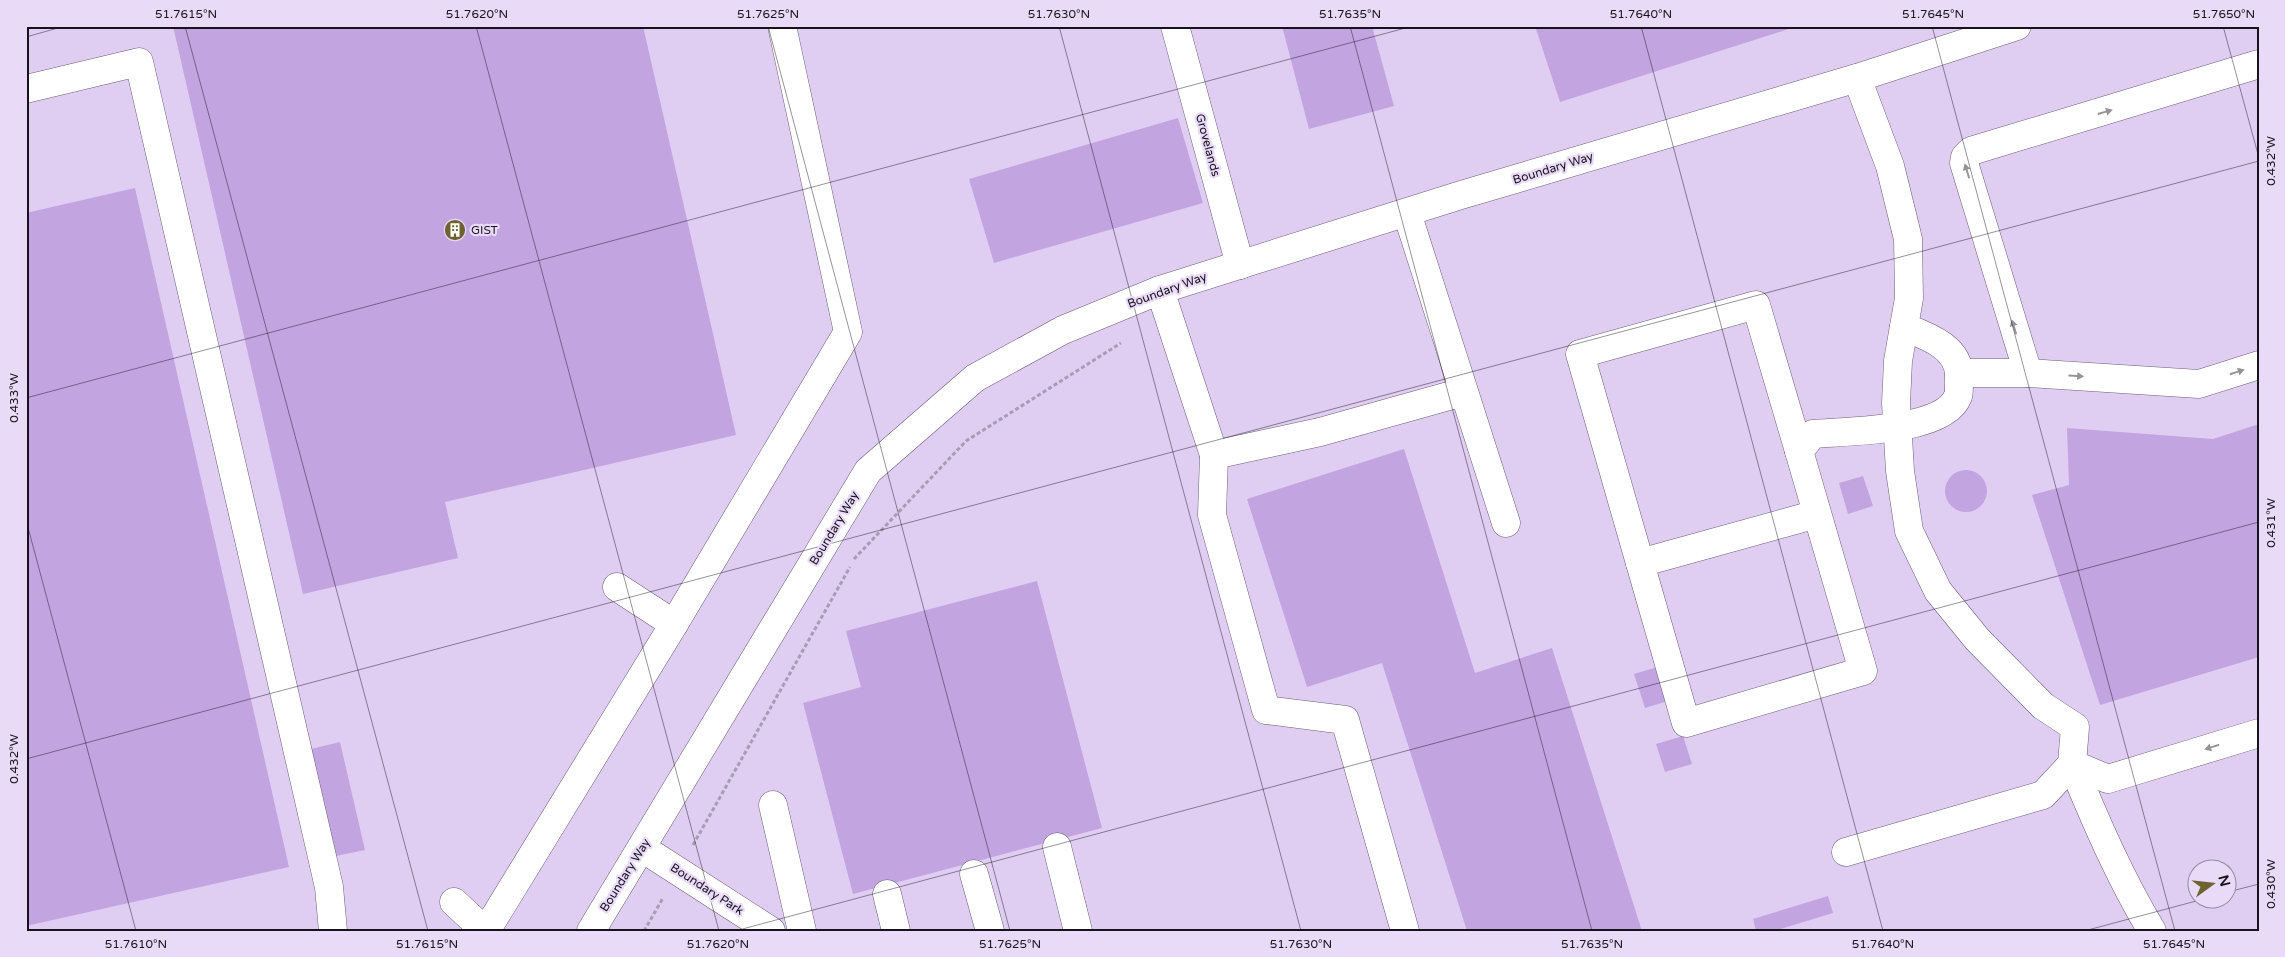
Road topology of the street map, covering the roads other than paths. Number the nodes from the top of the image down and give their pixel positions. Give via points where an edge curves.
1 (782, 26) edge
2 (1175, 26) edge
3 (2017, 26) edge
4 (2259, 64) edge
5 (1857, 78) junction
6 (26, 89) edge
7 (1407, 213) junction
8 (1240, 264) junction
9 (1160, 290) junction
10 (1904, 327) junction
11 (2259, 365) edge
12 (1959, 373) junction
13 (2028, 373) junction
14 (1463, 392) junction
15 (1896, 427) junction
16 (1799, 450) junction
17 (1214, 455) junction
18 (1817, 514) junction
19 (1506, 523) dead end
20 (1640, 563) junction
21 (617, 587) dead end
22 (674, 624) junction
23 (2259, 733) edge
24 (2072, 764) junction
25 (773, 805) dead end
26 (1058, 847) dead end
27 (642, 848) junction
28 (1846, 852) dead end
29 (974, 874) dead end
30 (887, 894) dead end
31 (454, 902) dead end
32 (334, 931) edge
33 (485, 931) edge
34 (590, 931) edge
35 (771, 931) edge
36 (802, 931) edge
37 (896, 931) edge
38 (990, 931) edge
39 (1078, 931) edge
40 (1405, 931) edge
41 (2152, 931) edge

1 - 22 street via 848,332
2 - 8 street, Grovelands
3 - 5 street, Boundary Way
13 -> 4 street via 1964,163 1965,157 1971,151
5 - 7 street, Boundary Way
5 - 10 street via 1890,166 1908,239 1908,298
6 - 32 street via 139,62 329,887
7 - 8 street, Boundary Way
7 - 14 street
8 - 9 street, Boundary Way
9 - 17 street
9 - 27 street, Boundary Way via 1063,330 975,378 868,471
10 - 12 street via 1933,338 1952,353
10 - 15 street via 1898,361
13 -> 11 street via 2199,384
12 - 13 street
12 - 15 street via 1958,396 1942,415
14 - 17 street via 1320,432
14 - 19 street
15 - 16 street via 1813,434
15 - 24 street via 1909,531 1938,591 1976,639 2043,706 2075,727
16 - 18 street
16 - 20 street via 1756,305 1580,354
17 - 40 street via 1212,515 1266,710 1345,720
18 - 20 street
18 - 20 street via 1863,671 1686,723
21 - 22 street
22 - 33 street
23 -> 24 street via 2108,779
24 - 28 street via 2043,795
24 - 41 street via 2103,840
25 - 36 street
26 - 39 street
27 - 34 street, Boundary Way
27 - 35 street, Boundary Park
29 - 38 street
30 - 37 street
31 - 33 street

